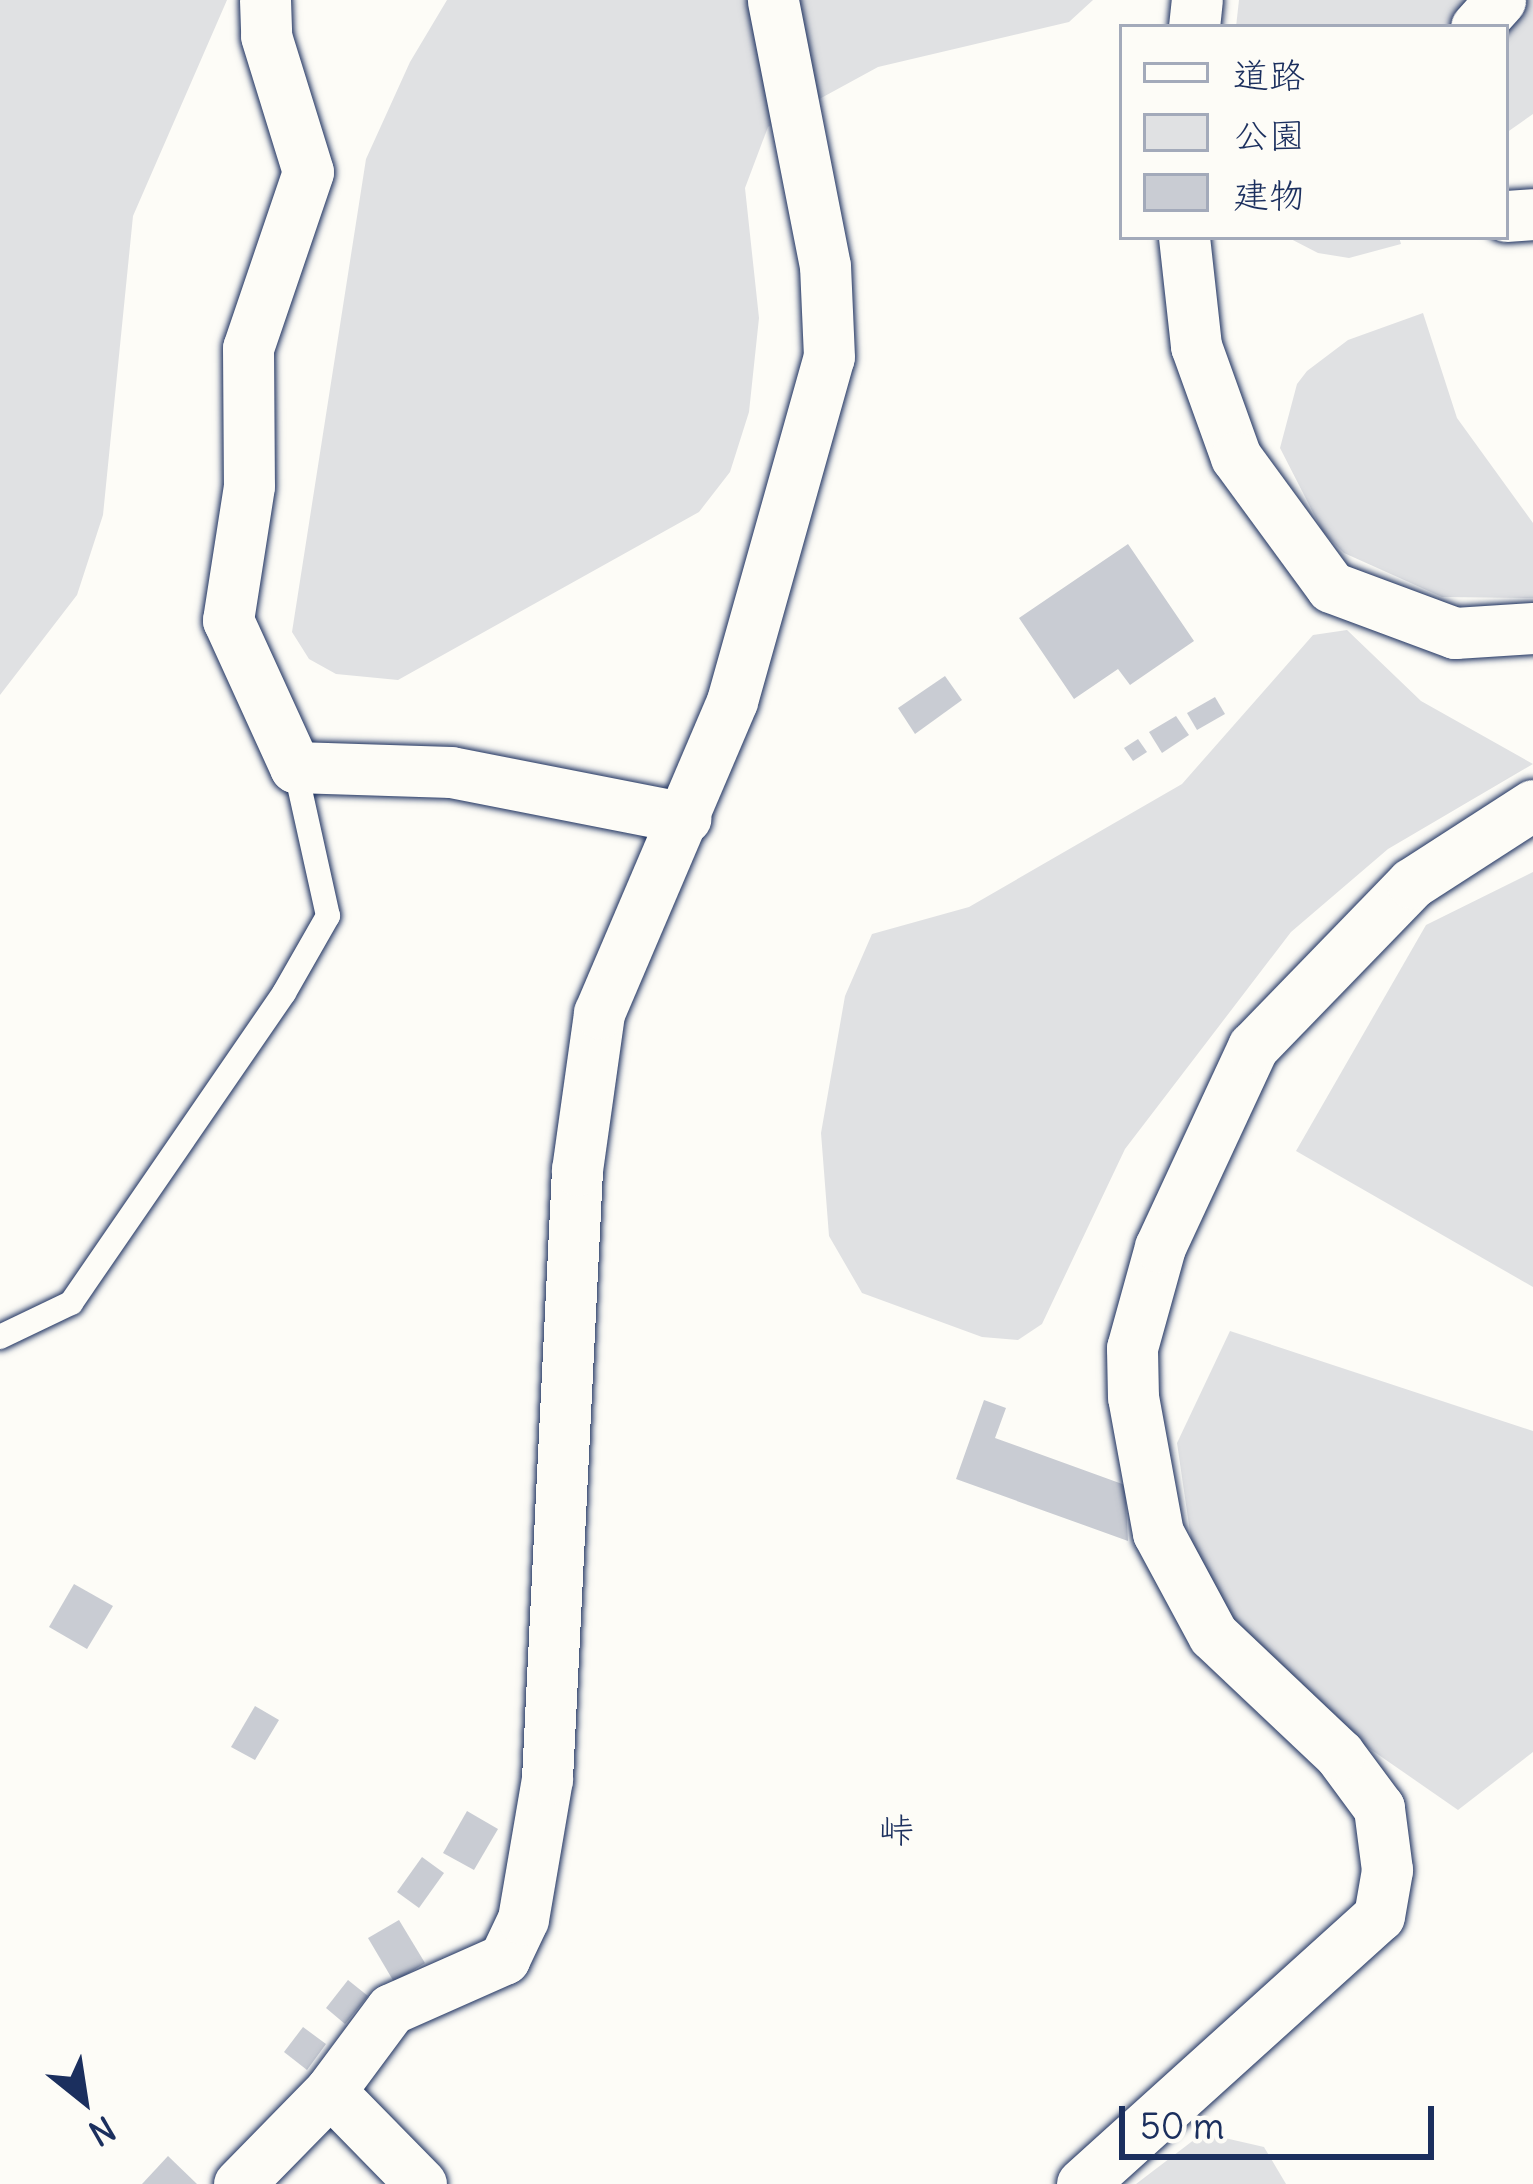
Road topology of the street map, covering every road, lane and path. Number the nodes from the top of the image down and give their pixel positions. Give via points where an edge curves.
1 (265, 0) edge
2 (773, 0) edge
3 (1500, 0) edge
4 (1479, 24) edge
5 (1184, 240) edge
6 (1533, 628) edge
7 (295, 767) junction
8 (1533, 806) edge
9 (686, 818) junction
10 (0, 1337) edge
11 (330, 2091) junction
12 (239, 2184) edge
13 (421, 2184) edge
14 (1082, 2184) edge

1 - 7 street via 266,36 308,172 248,348 249,486 228,620
2 - 9 street via 825,266 829,357 732,700
3 - 4 street
5 - 6 street via 1196,346 1237,458 1330,587 1455,633
7 - 9 street via 451,772
7 - 10 lane via 328,916 249,1046 70,1303
8 - 14 street via 1412,883 1253,1047 1160,1246 1132,1348 1158,1533 1213,1635 1340,1754 1379,1808 1387,1870 1378,1916
9 - 11 street via 599,1012 577,1170 547,1779 524,1918 504,1959 391,2009
11 - 12 street
11 - 13 street

